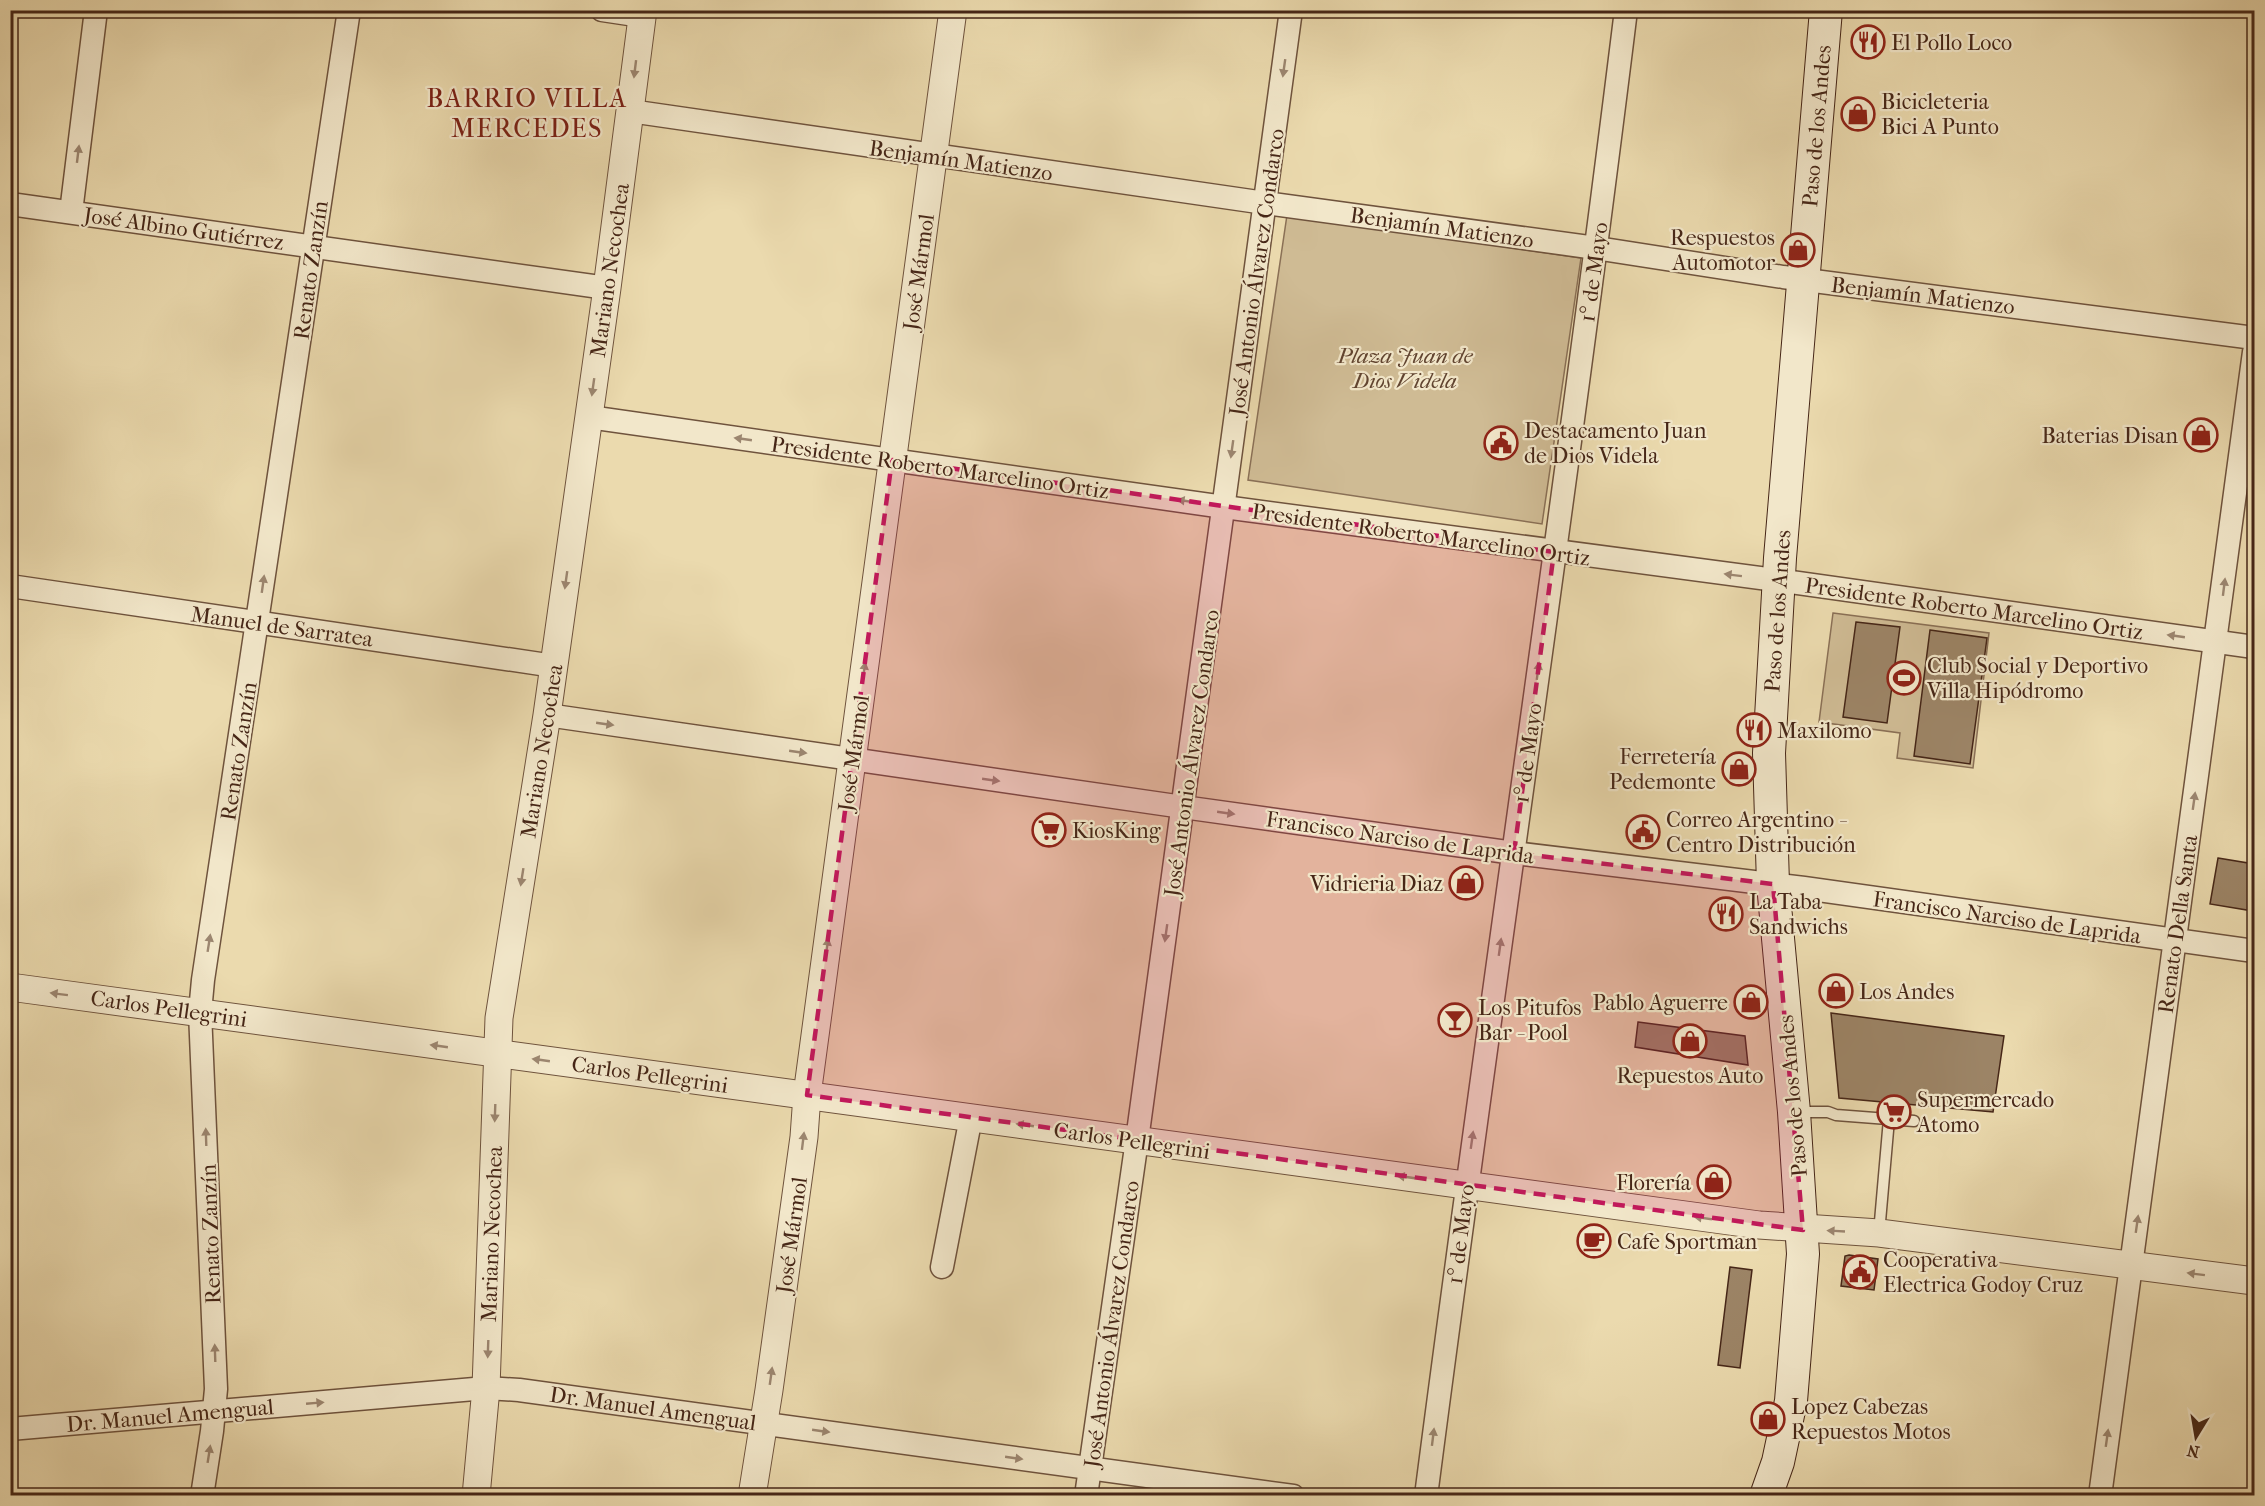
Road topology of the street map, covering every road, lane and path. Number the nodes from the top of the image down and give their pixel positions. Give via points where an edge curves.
1 (96, 10) edge
2 (349, 10) edge
3 (602, 10) edge
4 (953, 10) edge
5 (1292, 10) edge
6 (1626, 10) edge
7 (1826, 10) edge
8 (642, 13) edge
9 (630, 111) junction
10 (933, 156) junction
11 (1265, 203) junction
12 (10, 204) edge
13 (70, 212) junction
14 (314, 246) junction
15 (1596, 248) junction
16 (1803, 279) junction
17 (607, 288) junction
18 (2254, 338) edge
19 (2254, 352) edge
20 (589, 417) junction
21 (892, 460) junction
22 (1224, 507) junction
23 (1554, 552) junction
24 (1779, 580) junction
25 (10, 586) edge
26 (258, 622) junction
27 (2217, 642) junction
28 (2254, 647) edge
29 (554, 666) junction
30 (547, 715) junction
31 (852, 760) junction
32 (1183, 807) junction
33 (1514, 853) junction
34 (1773, 884) junction
35 (2175, 940) junction
36 (2254, 951) edge
37 (10, 987) edge
38 (200, 1012) junction
39 (497, 1054) junction
40 (807, 1095) junction
41 (1794, 1112) junction
42 (970, 1118) junction
43 (1889, 1119) junction
44 (1914, 1121) dead end
45 (1137, 1140) junction
46 (1466, 1185) junction
47 (1803, 1230) junction
48 (1879, 1233) junction
49 (2131, 1265) junction
50 (942, 1267) dead end
51 (2254, 1281) edge
52 (486, 1388) junction
53 (214, 1412) junction
54 (762, 1423) junction
55 (10, 1429) edge
56 (1090, 1468) junction
57 (202, 1496) edge
58 (476, 1496) edge
59 (752, 1496) edge
60 (1086, 1496) edge
61 (1293, 1496) edge
62 (1426, 1496) edge
63 (1766, 1496) edge
64 (2100, 1496) edge

13 -> 1 street
2 - 14 street, Renato Zanzín
3 - 8 street
4 - 10 street, José Mármol
5 -> 11 street, José Antonio Álvarez Condarco
6 - 15 street, 1° de Mayo
7 - 16 main road, Paso de los Andes
8 -> 9 street, Mariano Necochea
9 - 10 street, Benjamín Matienzo
9 - 17 street, Mariano Necochea
10 - 11 street, Benjamín Matienzo
10 - 21 street, José Mármol
11 - 15 street, Benjamín Matienzo
11 -> 22 street, José Antonio Álvarez Condarco
12 - 13 street, José Albino Gutiérrez
13 - 14 street, José Albino Gutiérrez
14 - 17 street, José Albino Gutiérrez
26 -> 14 street, Renato Zanzín
15 - 16 street, Benjamín Matienzo
15 - 23 street, 1° de Mayo
16 - 18 street, Benjamín Matienzo
16 - 24 main road, Paso de los Andes
17 -> 20 street, Mariano Necochea
27 -> 19 street, Renato Della Santa
21 -> 20 street, Presidente Roberto Marcelino Ortiz
20 -> 29 street, Mariano Necochea
22 -> 21 street, Presidente Roberto Marcelino Ortiz
31 -> 21 street, José Mármol
22 - 23 street, Presidente Roberto Marcelino Ortiz
22 - 32 street, José Antonio Álvarez Condarco
24 -> 23 street, Presidente Roberto Marcelino Ortiz
33 -> 23 street, 1° de Mayo
27 -> 24 street, Presidente Roberto Marcelino Ortiz
24 - 34 main road, Paso de los Andes via 1769,753
25 - 26 street, Manuel de Sarratea
26 - 29 street, Manuel de Sarratea
38 -> 26 street, Renato Zanzín
27 - 28 street, Presidente Roberto Marcelino Ortiz
35 -> 27 street, Renato Della Santa
29 - 30 street, Mariano Necochea
30 -> 31 street, Francisco Narciso de Laprida
30 -> 39 street, Mariano Necochea via 499,1018
31 -> 32 street, Francisco Narciso de Laprida
40 -> 31 street, José Mármol
32 -> 33 street, Francisco Narciso de Laprida
32 -> 45 street, José Antonio Álvarez Condarco
33 - 34 street, Francisco Narciso de Laprida
46 -> 33 street, 1° de Mayo
34 - 35 street, Francisco Narciso de Laprida
34 - 41 main road, Paso de los Andes
35 - 36 street, Francisco Narciso de Laprida
49 -> 35 street, Renato Della Santa
38 -> 37 street, Carlos Pellegrini
39 -> 38 street, Carlos Pellegrini
53 -> 38 street, Renato Zanzín
40 -> 39 street, Carlos Pellegrini
39 -> 52 street, Mariano Necochea
40 - 42 street, Carlos Pellegrini
54 -> 40 street, José Mármol via 803,1148
41 - 43 lane
41 - 47 main road, Paso de los Andes
45 -> 42 street, Carlos Pellegrini
42 - 50 street
43 - 44 lane
43 - 48 lane
46 -> 45 street, Carlos Pellegrini
45 - 56 street, José Antonio Álvarez Condarco
47 -> 46 street, Carlos Pellegrini
62 -> 46 street, 1° de Mayo
48 -> 47 street, Carlos Pellegrini
47 - 63 main road, Paso de los Andes via 1791,1401
48 - 49 street, Carlos Pellegrini
51 -> 49 street, Carlos Pellegrini
64 -> 49 street, Renato Della Santa
53 -> 52 street, Dr. Manuel Amengual
52 - 54 street, Dr. Manuel Amengual
52 - 58 street, Mariano Necochea
53 - 55 street, Dr. Manuel Amengual
57 -> 53 street, Renato Zanzín
54 -> 56 street, Dr. Manuel Amengual
54 - 59 street, José Mármol
56 - 60 street, José Antonio Álvarez Condarco
56 - 61 street, Dr. Manuel Amengual

